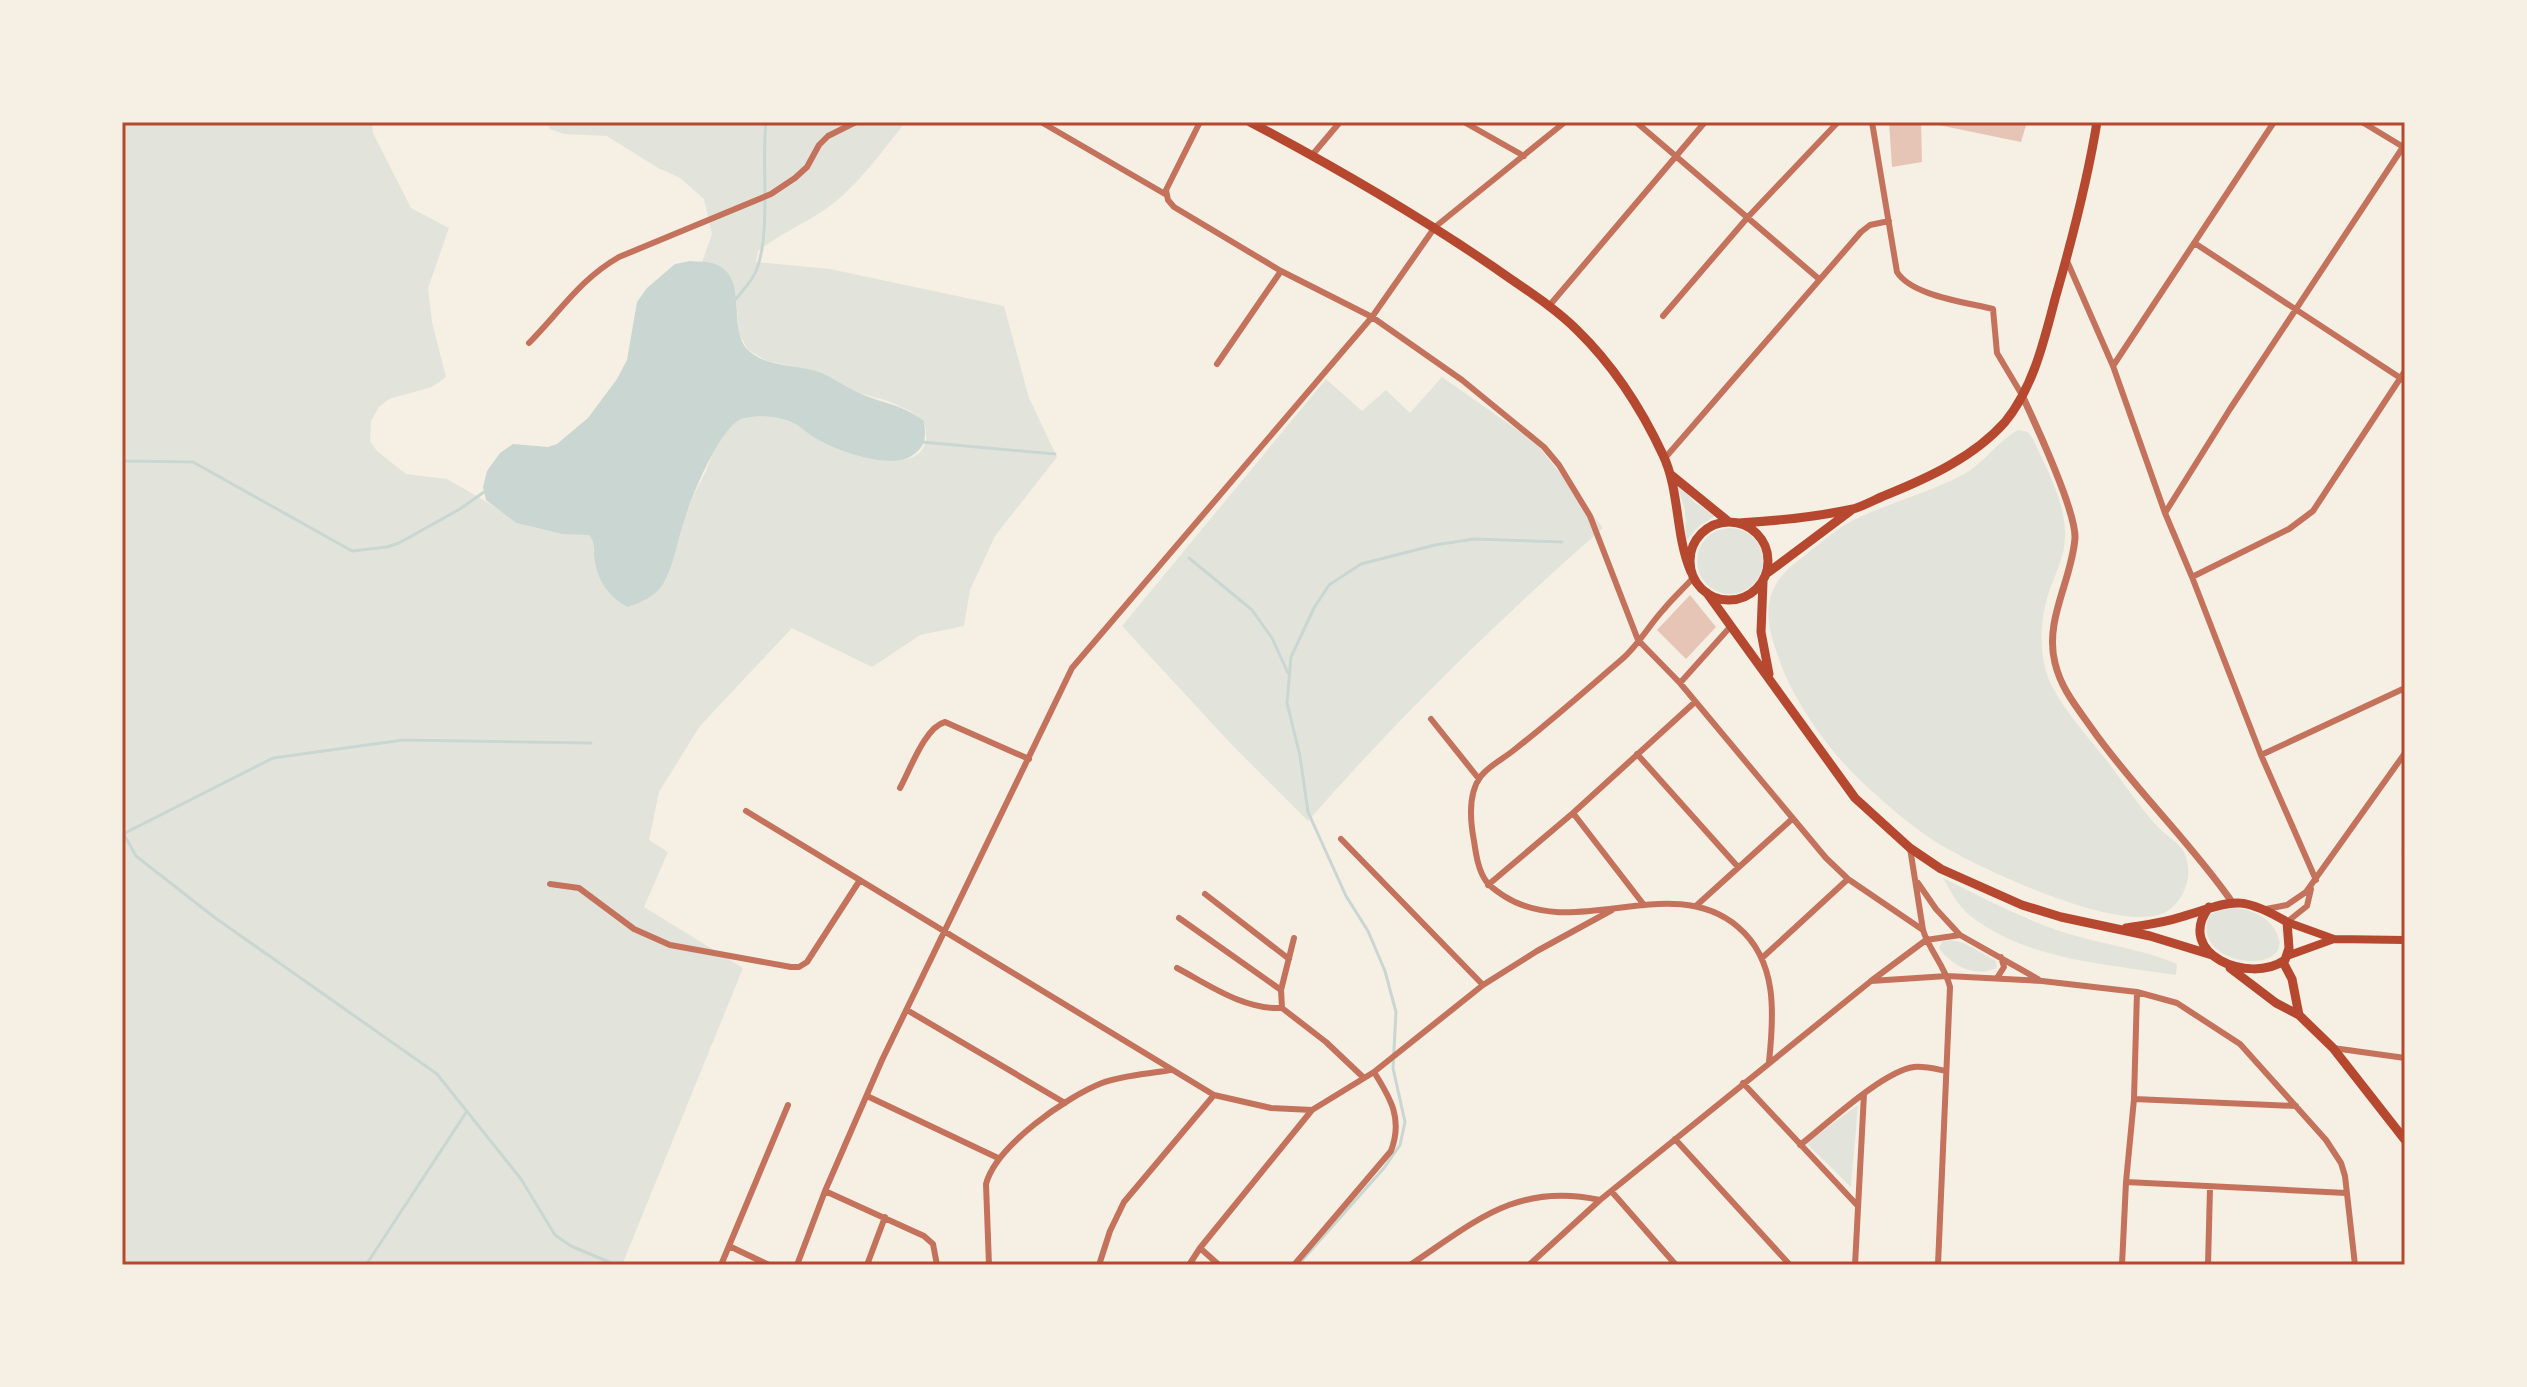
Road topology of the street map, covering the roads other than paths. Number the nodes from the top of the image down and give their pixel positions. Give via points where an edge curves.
1 (856, 122) edge
2 (1041, 122) edge
3 (1200, 122) edge
4 (1250, 122) edge
5 (1340, 122) edge
6 (1464, 122) edge
7 (1565, 122) edge
8 (1636, 122) edge
9 (1705, 122) edge
10 (1838, 122) edge
11 (1872, 122) edge
12 (2097, 122) edge
13 (2274, 122) edge
14 (2362, 122) edge
15 (2404, 146) edge
16 (1313, 154) junction
17 (1524, 156) junction
18 (1675, 157) junction
19 (1165, 194) junction
20 (1748, 217) junction
21 (1889, 221) junction
22 (1435, 227) junction
23 (2196, 244) junction
24 (2067, 261) junction
25 (1281, 271) junction
26 (1819, 279) junction
27 (1549, 306) junction
28 (2296, 312) junction
29 (1663, 316) dead end
30 (1372, 317) junction
31 (529, 343) dead end
32 (1217, 364) dead end
33 (2113, 366) junction
34 (2405, 371) edge
35 (2403, 379) edge
36 (2022, 395) junction
37 (1665, 458) junction
38 (1670, 474) junction
39 (1853, 509) junction
40 (2165, 513) junction
41 (1733, 523) junction
42 (1692, 575) junction
43 (2192, 577) junction
44 (1764, 578) junction
45 (1707, 593) junction
46 (1731, 626) junction
47 (1638, 640) junction
48 (1769, 678) junction
49 (1680, 683) junction
50 (2405, 688) edge
51 (1695, 702) junction
52 (1431, 719) dead end
53 (2405, 753) edge
54 (1637, 754) junction
55 (2261, 755) junction
56 (1029, 759) junction
57 (1479, 779) junction
58 (900, 788) dead end
59 (746, 811) dead end
60 (1573, 813) junction
61 (1792, 819) junction
62 (1341, 839) dead end
63 (1910, 848) junction
64 (1738, 867) junction
65 (1848, 879) junction
66 (860, 880) junction
67 (1916, 881) junction
68 (2314, 883) junction
69 (550, 884) dead end
70 (1488, 885) junction
71 (1205, 894) dead end
72 (2232, 902) junction
73 (1644, 905) junction
74 (1697, 905) junction
75 (2209, 907) junction
76 (2265, 909) junction
77 (1612, 910) junction
78 (1179, 918) dead end
79 (2287, 922) junction
80 (2118, 929) junction
81 (1923, 930) junction
82 (946, 931) junction
83 (1960, 935) junction
84 (1294, 938) dead end
85 (2334, 939) junction
86 (1926, 940) junction
87 (2405, 940) edge
88 (2212, 955) junction
89 (2001, 956) junction
90 (1762, 958) junction
91 (1289, 959) junction
92 (2285, 959) junction
93 (2224, 963) junction
94 (1177, 968) dead end
95 (1947, 976) junction
96 (1997, 978) junction
97 (1871, 981) junction
98 (2042, 981) junction
99 (1483, 985) junction
100 (1281, 990) junction
101 (2137, 992) junction
102 (1282, 1008) junction
103 (907, 1010) junction
104 (2299, 1015) junction
105 (2333, 1048) junction
106 (2405, 1058) edge
107 (1769, 1062) junction
108 (1170, 1070) junction
109 (1946, 1071) junction
110 (1374, 1072) junction
111 (1364, 1078) junction
112 (1743, 1083) junction
113 (1864, 1094) junction
114 (1214, 1095) junction
115 (867, 1096) junction
116 (2134, 1099) junction
117 (1065, 1103) junction
118 (788, 1105) dead end
119 (2296, 1106) junction
120 (1312, 1110) junction
121 (1675, 1139) junction
122 (2405, 1140) edge
123 (1800, 1145) junction
124 (998, 1158) junction
125 (2126, 1182) junction
126 (2210, 1188) junction
127 (825, 1191) junction
128 (1612, 1192) junction
129 (2346, 1193) junction
130 (1600, 1200) junction
131 (1857, 1205) junction
132 (885, 1217) junction
133 (729, 1246) junction
134 (1200, 1248) junction
135 (1674, 1262) edge
136 (1101, 1264) edge
137 (721, 1265) edge
138 (769, 1265) edge
139 (797, 1265) edge
140 (867, 1265) edge
141 (937, 1265) edge
142 (989, 1265) edge
143 (1189, 1265) edge
144 (1219, 1265) edge
145 (1294, 1265) edge
146 (1410, 1265) edge
147 (1529, 1265) edge
148 (1664, 1265) edge
149 (1790, 1265) edge
150 (1855, 1265) edge
151 (1938, 1265) edge
152 (2122, 1265) edge
153 (2208, 1265) edge
154 (2355, 1265) edge

1 - 31 street via 828,136 807,167 771,194 599,269
2 - 19 street
3 - 19 street
4 - 16 main road
5 - 16 street
6 - 17 street
7 - 17 street
8 - 18 street
9 - 18 street
10 - 20 street
11 - 21 street
12 - 24 main road
13 - 23 street
14 - 15 street
15 - 28 street
16 - 22 main road
17 - 22 street
18 - 20 street
18 - 27 street
19 - 25 street via 1174,207
20 - 26 street
20 - 29 street
21 - 26 street via 1861,232
21 - 36 street via 1903,282 1993,309 1997,353
22 - 27 main road
22 - 30 street
23 - 28 street
23 - 33 street
24 - 33 street
24 - 36 main road
25 - 30 street
25 - 32 street
26 - 37 street
27 - 37 main road via 1613,371
28 - 35 street
28 - 40 street
30 - 47 street via 1501,410 1559,465 1590,516
30 - 56 street via 1085,650 1061,686
33 - 40 street
34 - 35 street
35 - 43 street via 2313,511 2289,529
36 - 39 main road via 1994,433 1951,464
36 - 72 street via 2074,527 2051,648 2061,685
37 - 38 main road
38 - 41 main road
38 - 42 main road via 1682,552
39 - 41 main road
39 - 44 main road
40 - 43 street
41 - 42 main road via 1713,525 1700,535 1692,548
41 - 44 main road via 1748,527 1763,543
42 - 45 main road
42 - 47 street
43 - 55 street
44 - 45 main road via 1752,593 1737,599 1721,600
44 - 48 main road via 1761,632
45 - 46 main road
46 - 48 main road
46 - 49 street
47 - 49 street
47 - 57 street via 1625,657
48 - 63 main road via 1855,798
49 - 51 street
50 - 55 street
51 - 54 street
51 - 61 street
52 - 57 street
53 - 68 street
54 - 60 street
54 - 64 street
55 - 68 street
56 - 58 street via 945,722 930,732
56 - 82 street
57 - 70 street via 1471,827
59 - 66 street
60 - 70 street
60 - 73 street
61 - 64 street
61 - 65 street
62 - 99 street
63 - 67 street
63 - 80 main road via 1941,869 2022,905
64 - 74 street
65 - 81 street
65 - 90 street
66 - 69 street via 799,967 659,941 579,888
66 - 82 street
67 - 81 street
67 - 83 street
68 - 76 street via 2287,905
68 - 79 street via 2307,906
70 - 77 street via 1538,909
71 - 91 street
72 - 75 main road
72 - 76 main road
73 - 74 street
73 - 77 street
74 - 90 street via 1722,913
75 - 80 main road
75 - 88 main road via 2200,932
76 - 79 main road
77 - 99 street
78 - 100 street
79 - 85 main road
79 - 92 main road
80 - 88 main road
81 - 86 street
82 - 103 street
82 - 108 street
83 - 86 street
83 - 89 street
84 - 91 street
85 - 87 main road
85 - 92 main road
86 - 95 street
86 - 97 street
88 - 93 main road
89 - 96 street via 2004,967
89 - 98 street
90 - 107 street via 1772,1001
91 - 100 street
92 - 93 main road via 2250,969
92 - 104 main road
93 - 104 main road
94 - 102 street via 1250,1004
95 - 96 street
95 - 97 street
95 - 109 street
96 - 98 street
97 - 107 street
98 - 101 street
99 - 110 street
100 - 102 street
101 - 116 street
101 - 119 street via 2177,1003 2240,1044
102 - 111 street
103 - 115 street
103 - 117 street
104 - 105 main road
105 - 106 street
105 - 122 main road
107 - 112 street
108 - 114 street
108 - 117 street via 1105,1082
109 - 113 street via 1913,1067
109 - 151 street
110 - 111 street
110 - 145 street via 1396,1116 1398,1134 1391,1151
111 - 120 street
112 - 121 street
112 - 123 street
113 - 123 street
113 - 131 street
114 - 120 street via 1257,1106
114 - 136 street via 1124,1202
115 - 124 street
115 - 127 street
116 - 119 street
116 - 125 street
117 - 124 street
118 - 133 street
119 - 129 street via 2341,1163
120 - 134 street
121 - 128 street
121 - 149 street
123 - 131 street
124 - 142 street via 986,1184
125 - 126 street
125 - 152 street
126 - 129 street
126 - 153 street
127 - 132 street
127 - 139 street
128 - 130 street
128 - 135 street
129 - 154 street
130 - 146 street via 1556,1194 1520,1199 1492,1211
130 - 147 street
131 - 150 street
132 - 140 street
132 - 141 street via 933,1244
133 - 137 street
133 - 138 street
134 - 143 street
134 - 144 street
135 - 148 street

